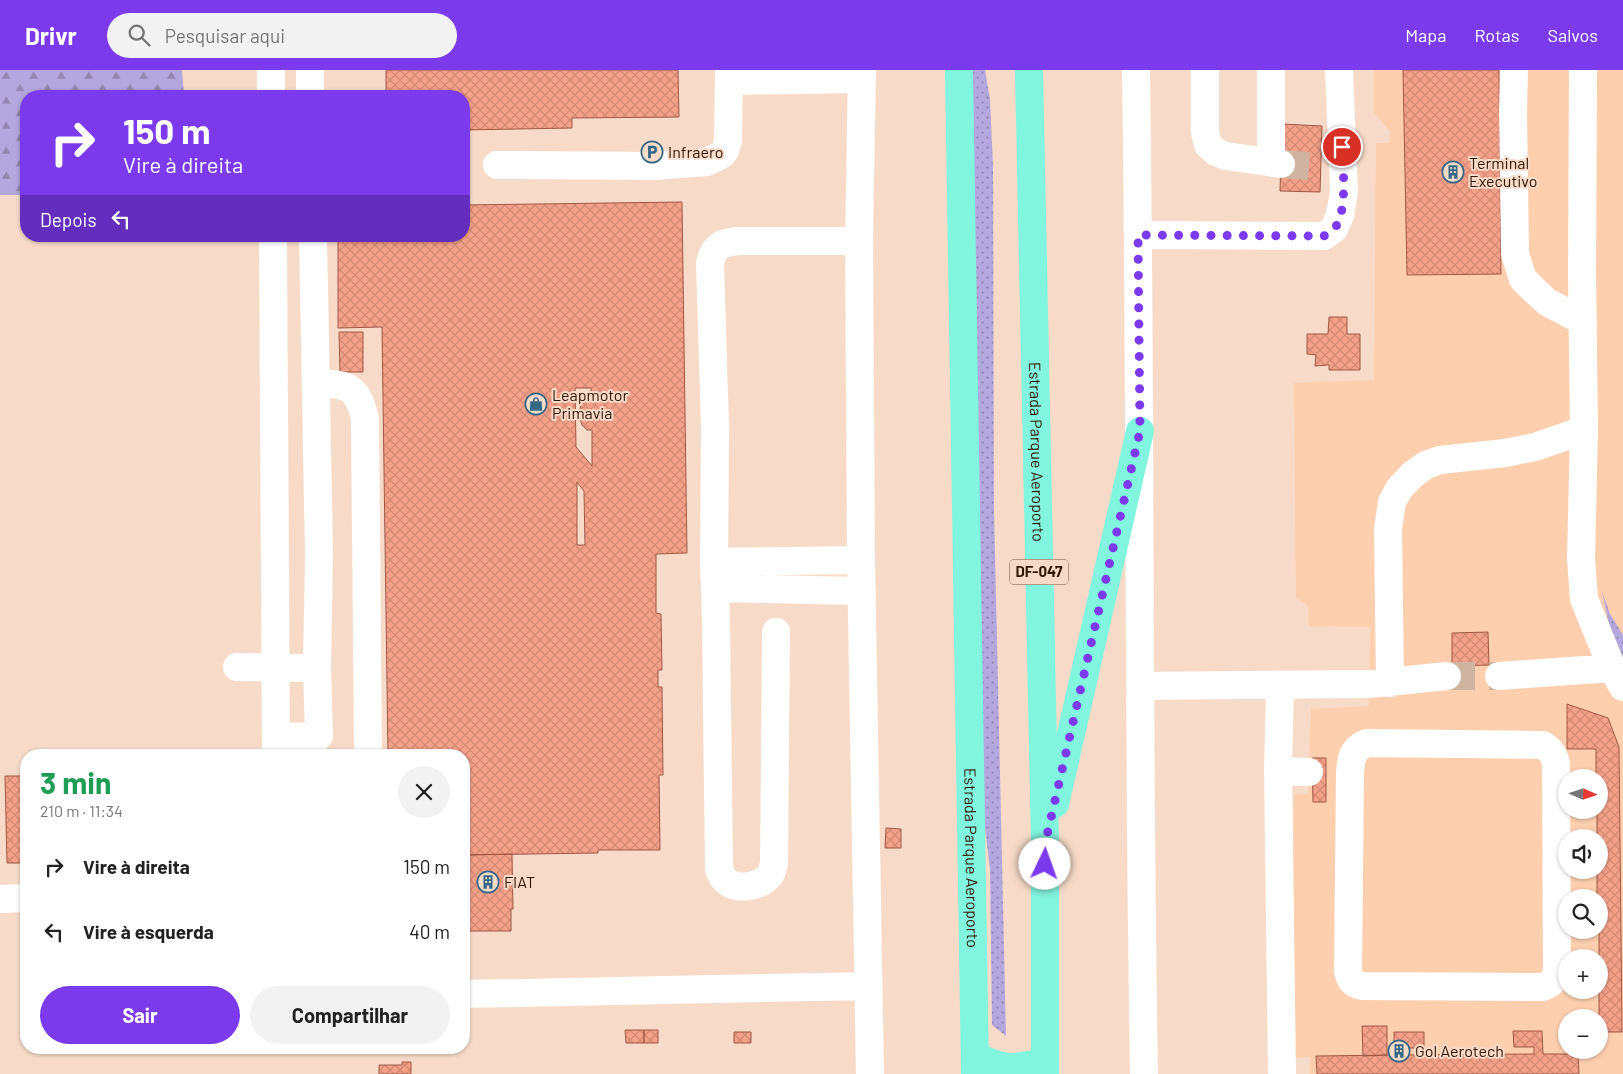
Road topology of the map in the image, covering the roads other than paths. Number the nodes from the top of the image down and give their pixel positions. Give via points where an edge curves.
1 (271, 70) edge
2 (310, 70) edge
3 (959, 70) edge
4 (1029, 70) edge
5 (1136, 70) edge
6 (1205, 70) edge
7 (1271, 70) edge
8 (1338, 70) edge
9 (1514, 70) edge
10 (1583, 70) edge
11 (862, 75) edge
12 (729, 76) edge
13 (272, 90) edge
14 (310, 90) edge
15 (497, 165) dead end
16 (1138, 235) junction
17 (859, 241) junction
18 (273, 242) edge
19 (313, 242) edge
20 (1583, 321) junction
21 (316, 383) junction
22 (1584, 430) junction
23 (1140, 431) junction
24 (276, 553) junction
25 (319, 555) junction
26 (861, 560) junction
27 (714, 575) junction
28 (862, 591) junction
29 (776, 632) dead end
30 (237, 667) dead end
31 (276, 668) junction
32 (317, 668) junction
33 (1448, 676) tunnel mouth
34 (1499, 676) tunnel mouth
35 (1618, 678) edge
36 (1390, 683) junction
37 (1280, 685) junction
38 (1141, 686) junction
39 (277, 746) edge
40 (368, 749) edge
41 (1278, 771) junction
42 (1350, 773) junction
43 (1045, 844) junction
44 (20, 898) edge
45 (0, 899) edge
46 (868, 986) junction
47 (470, 994) edge
48 (975, 1064) edge
49 (1045, 1068) edge
50 (870, 1074) edge
51 (1144, 1074) edge
52 (1282, 1074) edge

1 - 13 street
2 - 14 street
3 - 48 main road, Estrada Parque Aeroporto
4 - 43 main road, Estrada Parque Aeroporto / DF-047
5 - 16 street
6 - 7 street via 1208,145 1226,156 1276,163
8 - 16 street via 1332,166 1344,192 1334,229 1324,236
9 - 20 street via 1515,254 1523,279 1533,290 1547,302
10 - 20 street
11 - 12 street
11 - 17 street
12 - 15 street via 728,140 725,151 707,162 656,166
16 - 23 street
17 - 26 street
17 - 27 street via 738,241 724,243 713,252 710,263 715,427
18 - 24 street
19 - 21 street
20 - 22 street
21 - 25 street
21 - 40 street via 339,384 354,391 365,418
22 - 35 street via 1581,559 1584,599
22 - 36 street via 1535,447 1440,460 1426,465 1399,489 1392,502 1388,529
23 - 38 street
23 - 43 main road
24 - 25 street
24 - 31 street
25 - 32 street
26 - 27 street
26 - 28 street
27 - 28 street
27 - 29 street via 719,869 724,880 734,886 748,887 761,883 770,875 774,864
28 - 46 street
30 - 31 street
31 - 32 street
31 - 39 street
32 - 39 street via 319,736
33 - 36 street
34 - 35 street
36 - 37 street
37 - 38 street
37 - 41 street
38 - 51 street via 1140,901
41 - 42 street
41 - 52 street
42 - 42 street via 1353,753 1367,743 1543,745 1549,749 1556,764 1557,969 1553,982 1542,987 1363,986 1353,982 1348,971
43 - 49 main road, Estrada Parque Aeroporto / DF-047
44 - 45 street
46 - 47 street
46 - 50 street
48 - 49 main road

